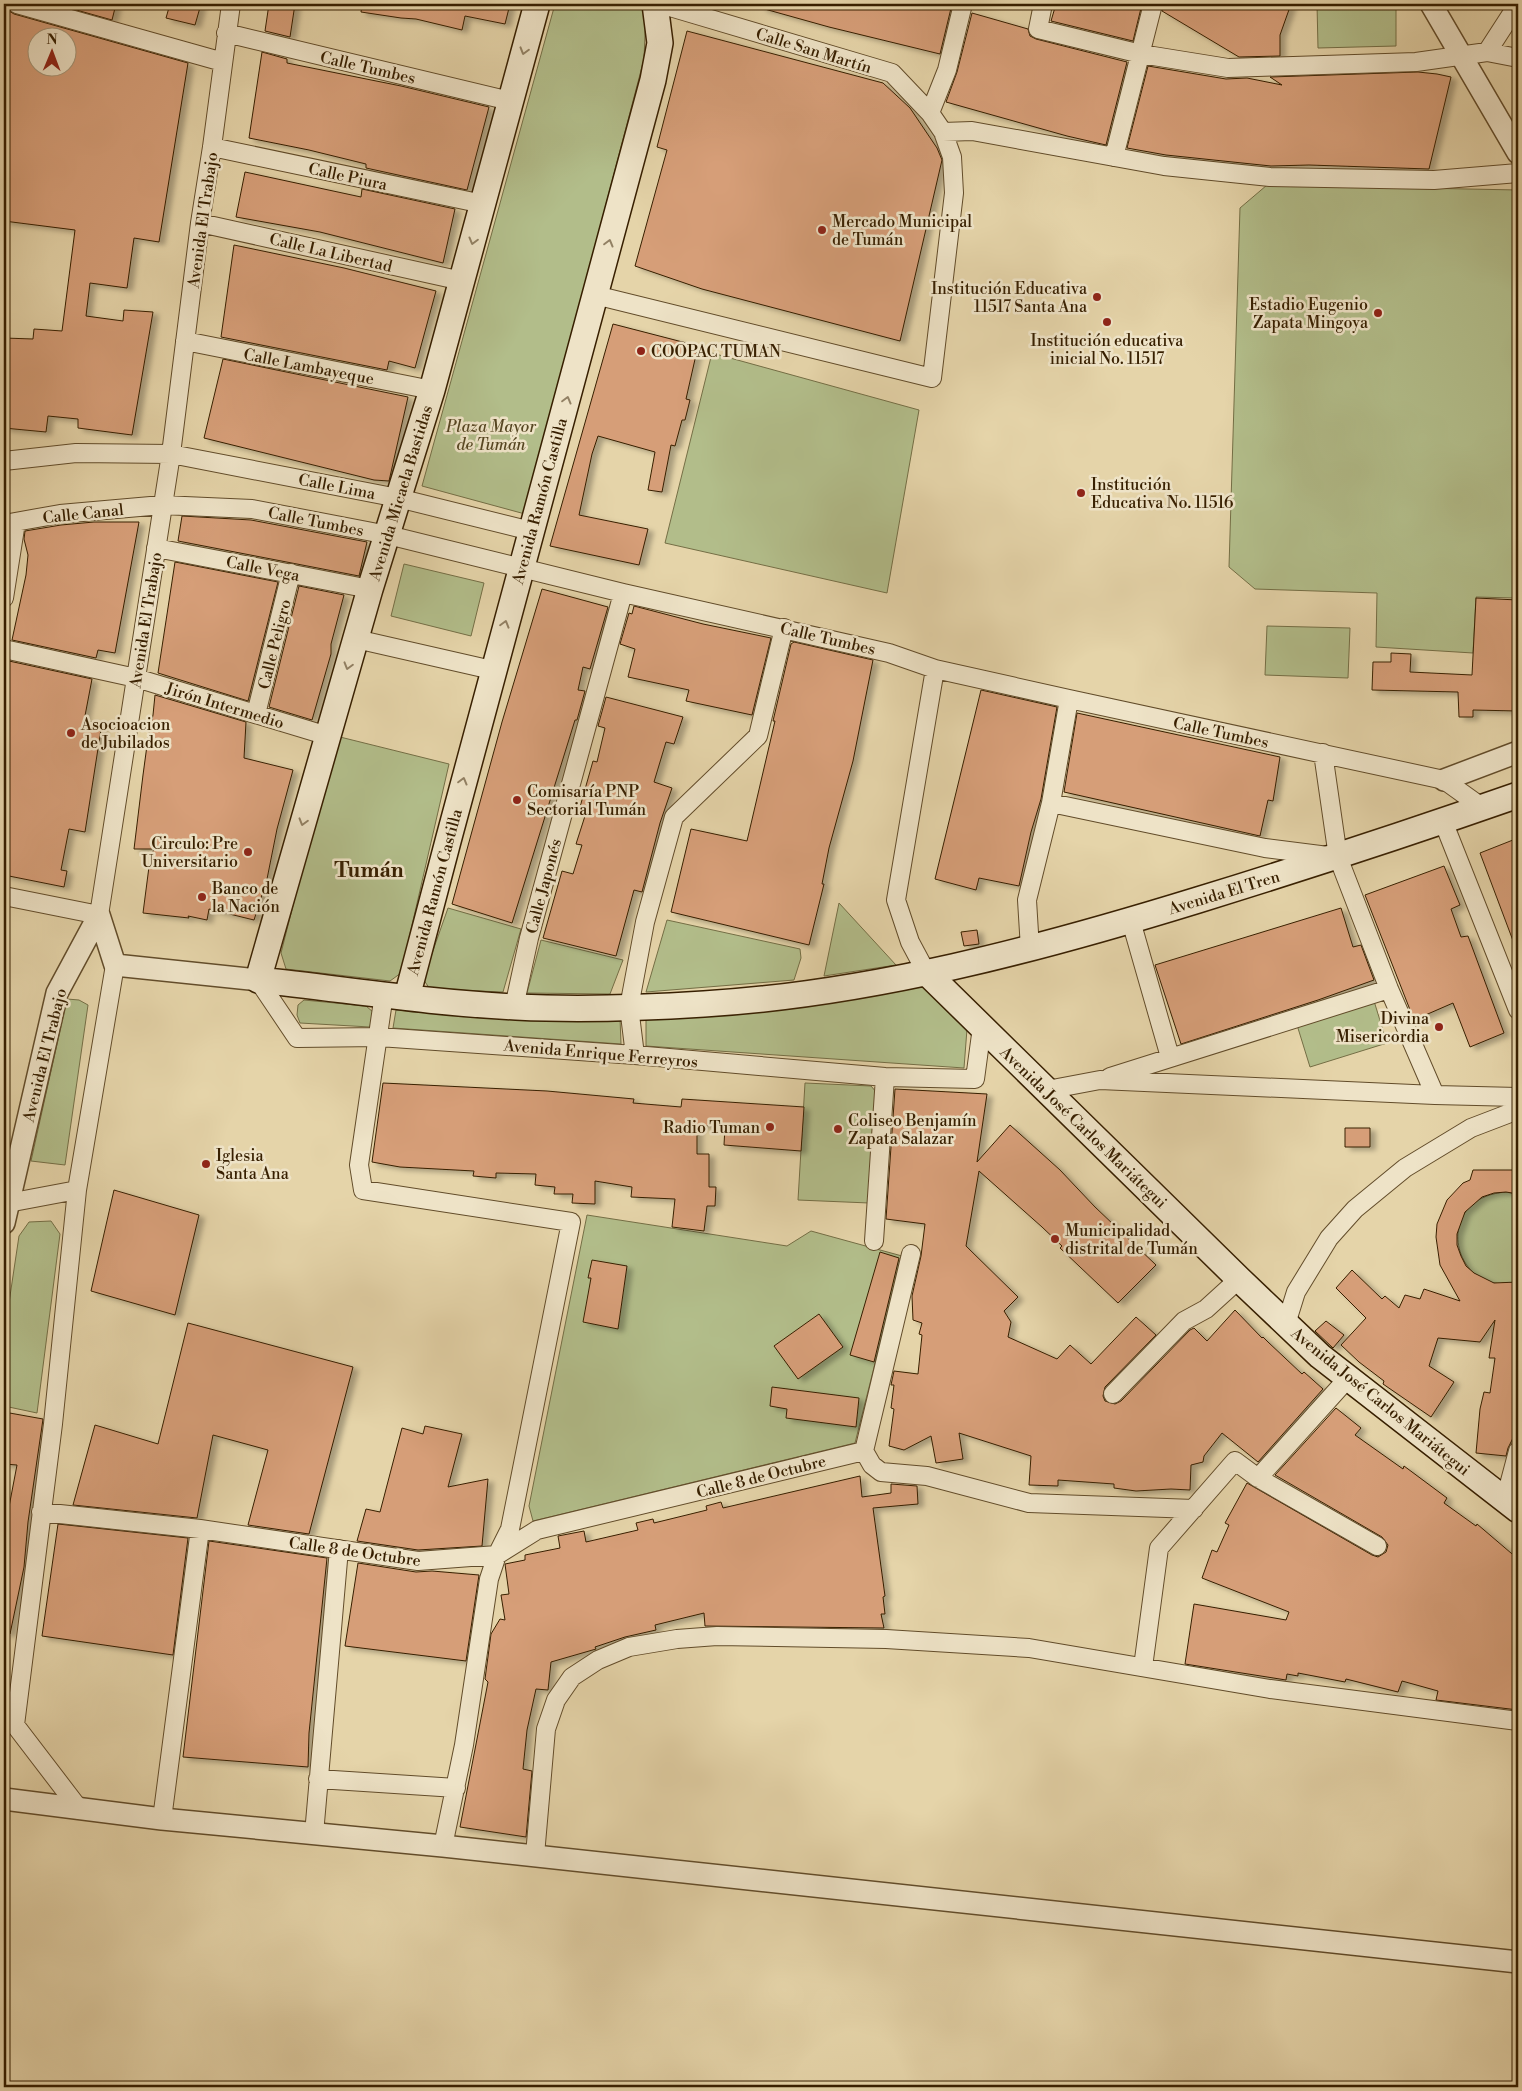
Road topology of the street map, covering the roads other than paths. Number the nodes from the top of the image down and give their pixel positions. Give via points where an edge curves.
1 (17, 4) edge
2 (231, 4) edge
3 (538, 4) edge
4 (655, 4) edge
5 (660, 4) edge
6 (963, 4) edge
7 (1044, 4) edge
8 (1153, 4) edge
9 (1431, 4) edge
10 (1518, 4) edge
11 (226, 33) junction
12 (1487, 52) junction
13 (1141, 54) junction
14 (1462, 55) junction
15 (1518, 58) edge
16 (223, 62) junction
17 (510, 101) junction
18 (930, 113) junction
19 (943, 132) junction
20 (212, 147) junction
21 (1518, 153) edge
22 (1114, 157) junction
23 (1518, 173) edge
24 (483, 204) junction
25 (200, 223) junction
26 (462, 281) junction
27 (595, 295) junction
28 (185, 341) junction
29 (432, 390) junction
30 (171, 454) junction
31 (4, 461) edge
32 (398, 498) junction
33 (162, 505) junction
34 (10, 523) edge
35 (532, 531) junction
36 (388, 535) junction
37 (156, 548) junction
38 (521, 569) junction
39 (291, 573) junction
40 (370, 589) junction
41 (623, 593) junction
42 (4, 598) edge
43 (784, 628) junction
44 (356, 638) junction
45 (4, 649) edge
46 (935, 669) junction
47 (492, 670) junction
48 (136, 678) junction
49 (1069, 699) junction
50 (256, 714) junction
51 (328, 736) junction
52 (1518, 752) edge
53 (1323, 753) junction
54 (1444, 780) junction
55 (1518, 795) edge
56 (1051, 803) junction
57 (1483, 808) junction
58 (1443, 821) junction
59 (1338, 857) junction
60 (4, 896) edge
61 (99, 915) junction
62 (1131, 921) junction
63 (1030, 949) junction
64 (115, 966) junction
65 (926, 972) junction
66 (258, 980) junction
67 (1389, 989) junction
68 (395, 996) junction
69 (514, 1007) junction
70 (628, 1007) junction
71 (1518, 1010) edge
72 (982, 1027) junction
73 (379, 1037) junction
74 (635, 1055) junction
75 (1170, 1057) junction
76 (885, 1077) junction
77 (1100, 1080) junction
78 (1047, 1090) junction
79 (1435, 1096) junction
80 (1518, 1097) edge
81 (1518, 1110) edge
82 (77, 1190) junction
83 (6, 1213) edge
84 (874, 1241) dead end
85 (911, 1254) dead end
86 (1239, 1279) junction
87 (1286, 1324) junction
88 (1349, 1377) junction
89 (1113, 1394) dead end
90 (864, 1451) junction
91 (1518, 1451) edge
92 (1258, 1478) junction
93 (1511, 1505) edge
94 (1194, 1509) junction
95 (41, 1512) junction
96 (200, 1529) junction
97 (1377, 1546) dead end
98 (339, 1549) junction
99 (497, 1555) junction
100 (1143, 1666) junction
101 (4, 1705) edge
102 (1518, 1721) edge
103 (14, 1725) junction
104 (318, 1779) junction
105 (456, 1788) junction
106 (4, 1799) edge
107 (80, 1810) junction
108 (162, 1819) junction
109 (314, 1834) junction
110 (443, 1846) junction
111 (535, 1856) junction
112 (1518, 1962) edge

1 - 16 street
2 - 11 street, Avenida El Trabajo
3 -> 17 main road, Avenida Micaela Bastidas
27 -> 4 main road, Avenida Ramón Castilla via 653,80 660,43
5 - 18 street, Calle San Martín via 892,73
6 - 18 street via 947,70
7 - 13 street via 1038,29
8 - 13 street
9 - 14 street
10 - 12 street
11 - 16 street, Avenida El Trabajo
11 - 17 street, Calle Tumbes
12 - 14 street
12 - 15 street
13 - 14 street via 1228,68 1416,62
13 - 22 street
14 - 21 street
16 - 20 street, Avenida El Trabajo
17 - 24 main road, Avenida Micaela Bastidas
18 - 19 street, Calle San Martín
19 - 22 street via 972,131
19 - 27 street, Calle San Martín via 952,157 954,192 932,378
20 - 24 street, Calle Piura
20 - 25 street, Avenida El Trabajo
22 - 23 street via 1164,166 1270,177 1434,180
24 -> 26 main road, Avenida Micaela Bastidas
25 - 26 street, Calle La Libertad
25 - 28 street, Avenida El Trabajo
26 - 29 main road, Avenida Micaela Bastidas
35 -> 27 main road, Avenida Ramón Castilla
28 - 29 street, Calle Lambayeque
28 - 30 street, Avenida El Trabajo
29 - 32 main road, Avenida Micaela Bastidas
30 - 31 street, Calle Lima via 76,452
30 - 32 street, Calle Lima
30 - 33 street, Avenida El Trabajo
32 - 35 street, Calle Lima
32 - 36 main road, Avenida Micaela Bastidas
33 - 34 street, Calle Canal via 60,514
33 - 36 street, Calle Tumbes via 252,509
33 - 37 street, Avenida El Trabajo
34 - 42 street
35 - 38 main road, Avenida Ramón Castilla
36 - 38 street, Calle Tumbes
36 - 40 main road, Avenida Micaela Bastidas
37 - 39 street, Calle Vega
37 - 48 street, Avenida El Trabajo
38 - 41 street, Calle Tumbes
47 -> 38 main road, Avenida Ramón Castilla
39 - 40 street, Calle Vega
39 - 50 street, Calle Peligro
40 - 44 main road, Avenida Micaela Bastidas
41 - 43 street, Calle Tumbes
41 - 69 street, Calle Japonés via 528,938
43 - 46 street, Calle Tumbes via 889,653
43 - 70 street via 758,736 674,817 646,922
44 - 47 street
44 -> 51 main road, Avenida Micaela Bastidas
45 - 48 street, Jirón Intermedio
46 - 49 street, Calle Tumbes
46 - 65 street via 896,900 910,942
68 -> 47 main road, Avenida Ramón Castilla
48 - 50 street, Jirón Intermedio
48 - 61 street, Avenida El Trabajo
49 - 53 street, Calle Tumbes
49 - 56 street
50 - 51 street, Jirón Intermedio
51 -> 66 main road, Avenida Micaela Bastidas
52 - 54 street
53 - 54 street, Calle Tumbes
53 - 59 street
54 - 57 street, Calle Tumbes
55 - 57 main road, Avenida El Tren
56 - 59 street via 1265,848
56 - 63 street via 1027,900
57 - 58 main road, Avenida El Tren
58 - 59 main road, Avenida El Tren
58 - 71 street
59 - 62 main road, Avenida El Tren
59 - 67 street
60 - 61 street
61 - 64 street
61 - 83 street, Avenida El Trabajo via 57,993
62 - 63 main road, Avenida El Tren
62 - 75 street
63 - 65 main road, Avenida El Tren
64 - 66 street
64 - 82 street
65 - 70 main road, Avenida El Tren via 812,992 706,1004
65 - 72 main road, Avenida José Carlos Mariátegui
66 - 68 main road, Avenida El Tren
66 - 73 street, Avenida Enrique Ferreyros via 297,1038
67 - 75 street
67 - 79 street
68 - 69 main road, Avenida El Tren
68 - 73 street
69 - 70 main road, Avenida El Tren
70 - 74 street
72 - 76 street, Avenida Enrique Ferreyros via 975,1079
72 - 78 main road, Avenida José Carlos Mariátegui
73 - 74 street, Avenida Enrique Ferreyros
73 - 99 street via 359,1166 363,1190 571,1222 510,1529
74 - 76 street, Avenida Enrique Ferreyros
75 - 77 street
76 - 84 street
77 - 78 street
77 - 79 street
78 - 86 main road, Avenida José Carlos Mariátegui
79 - 80 street
81 - 87 street via 1471,1128 1446,1143 1405,1168 1355,1209 1329,1238 1296,1292
82 - 83 street
82 - 95 street
85 - 90 street
86 - 87 main road, Avenida José Carlos Mariátegui
86 - 89 street via 1206,1308 1184,1321
87 - 88 main road, Avenida José Carlos Mariátegui via 1320,1356
88 - 92 street
88 - 93 main road, Avenida José Carlos Mariátegui
90 - 94 street via 880,1472 927,1476 1029,1503
90 - 99 street, Calle 8 de Octubre via 537,1530
91 - 93 street
92 - 94 street via 1235,1461
92 - 97 street
94 - 100 street via 1160,1548
95 - 96 street, Calle 8 de Octubre
95 - 103 street
96 - 98 street, Calle 8 de Octubre
96 - 108 street
98 - 99 street, Calle 8 de Octubre via 418,1562
98 - 104 street
99 - 105 street via 489,1579
100 - 102 street via 1270,1689
100 - 111 street via 1029,1648 886,1639 717,1636 629,1648 598,1660 572,1677 556,1700 546,1728
101 - 103 street
103 - 107 street
104 - 105 street
104 - 109 street
105 - 110 street
106 - 107 street
107 - 108 street
108 - 109 street
109 - 110 street
110 - 111 street
111 - 112 street

